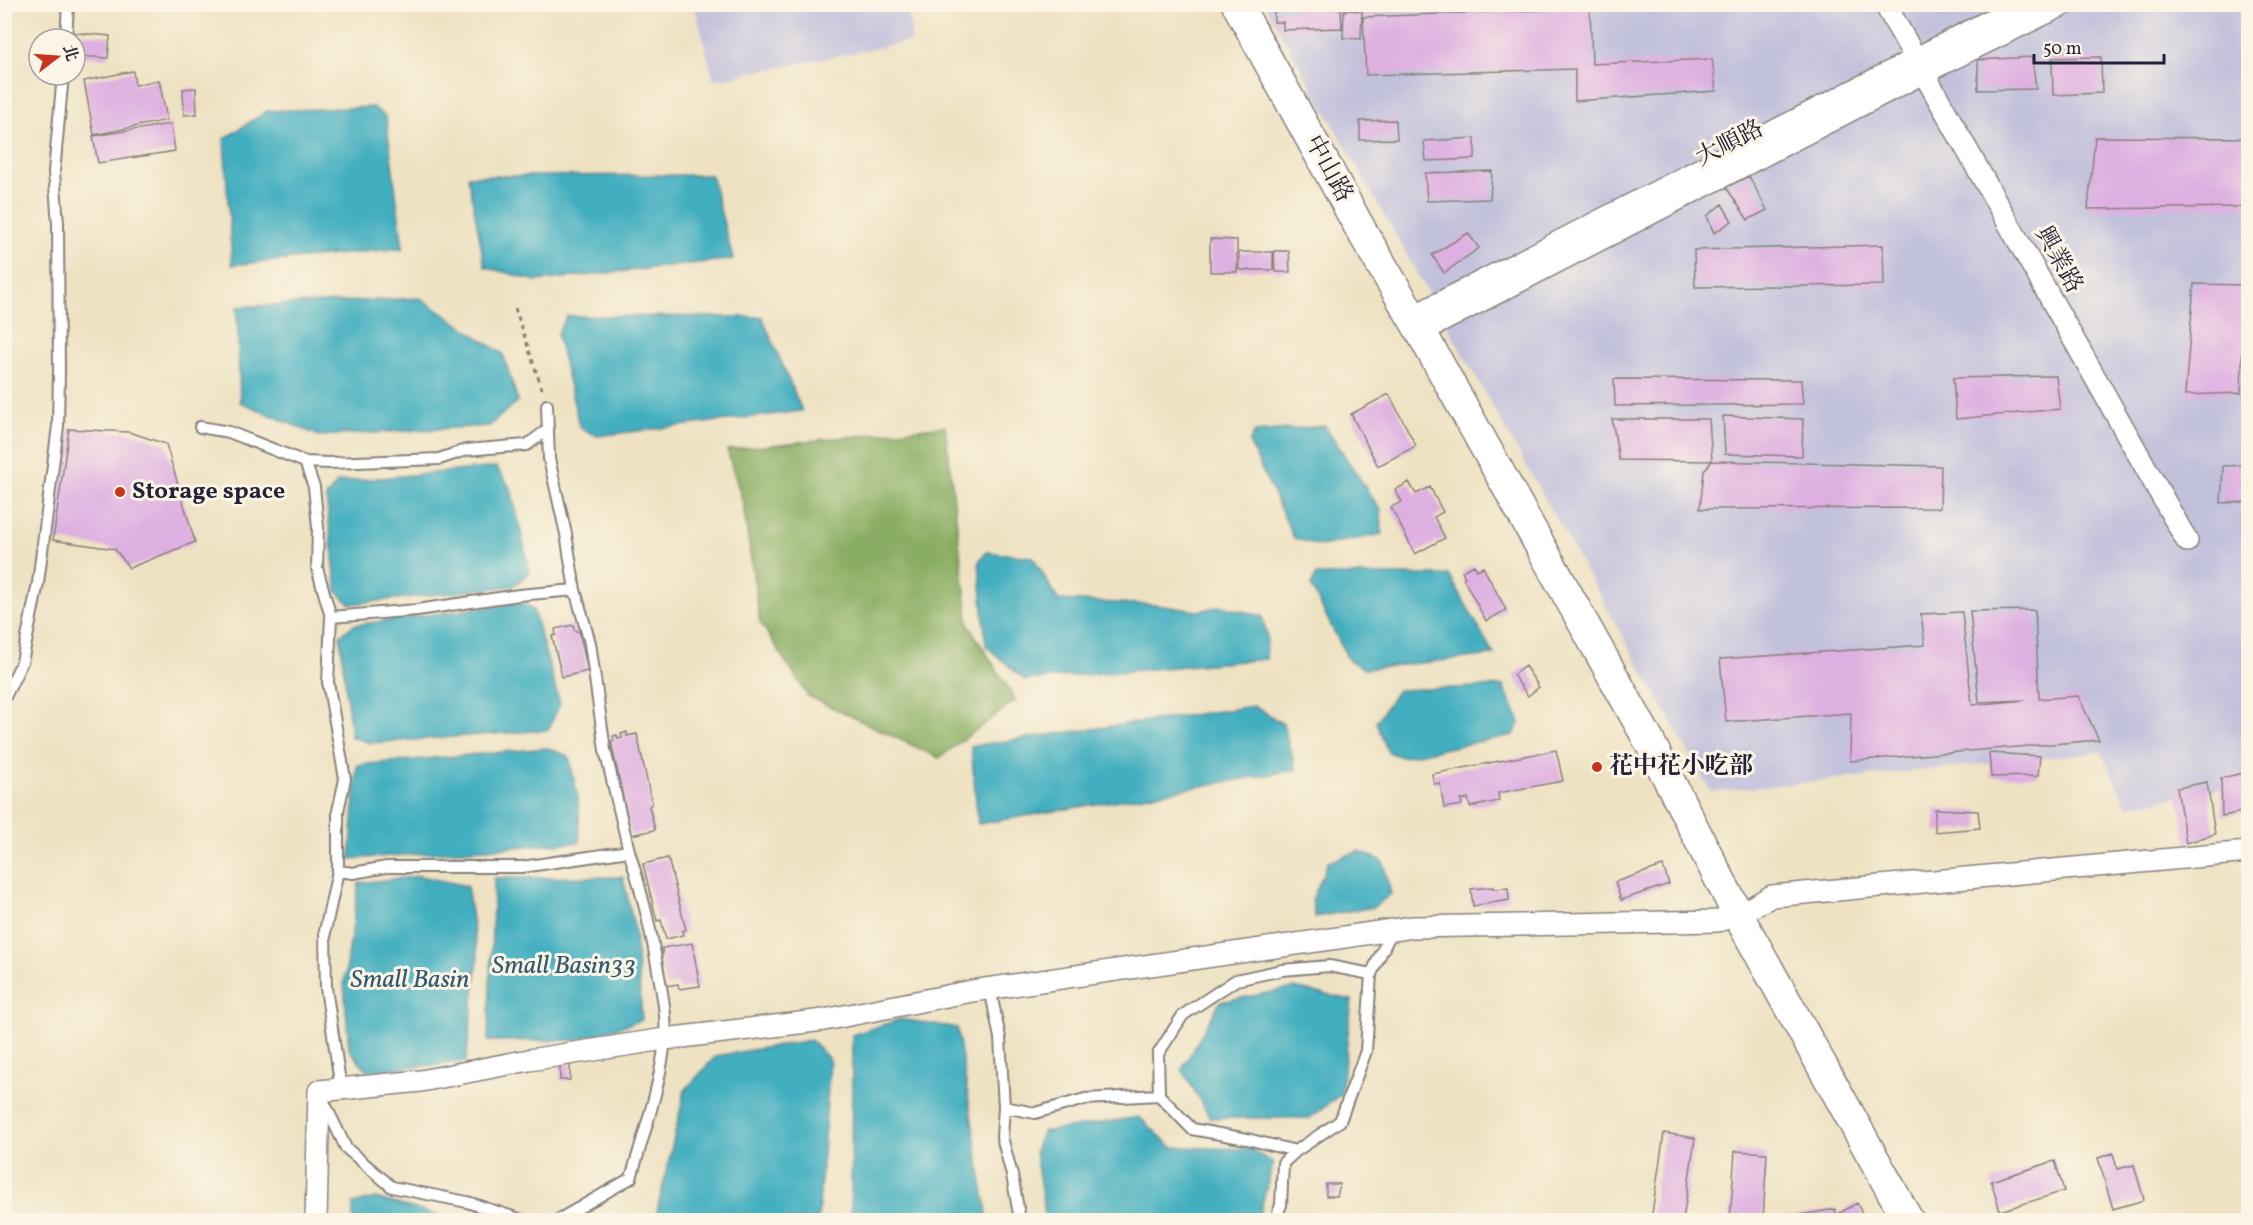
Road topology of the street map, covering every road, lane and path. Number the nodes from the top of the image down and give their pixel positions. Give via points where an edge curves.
1 (68, 4) edge
2 (1237, 4) edge
3 (1885, 4) edge
4 (2022, 4) edge
5 (2065, 4) edge
6 (67, 27) edge
7 (1919, 66) junction
8 (62, 87) edge
9 (515, 308) dead end
10 (1417, 325) junction
11 (547, 405) joint
12 (200, 427) dead end
13 (547, 430) junction
14 (305, 462) junction
15 (2187, 541) dead end
16 (575, 590) junction
17 (331, 617) junction
18 (4, 699) edge
19 (629, 851) junction
20 (2248, 852) edge
21 (338, 872) junction
22 (1738, 915) junction
23 (1393, 930) junction
24 (1371, 974) junction
25 (990, 988) junction
26 (665, 1039) junction
27 (341, 1089) junction
28 (319, 1091) junction
29 (1159, 1095) junction
30 (1004, 1107) junction
31 (1296, 1151) junction
32 (316, 1221) edge
33 (522, 1221) edge
34 (558, 1221) edge
35 (1020, 1221) edge
36 (1275, 1221) edge
37 (1908, 1221) edge

1 - 6 lane
2 - 10 main road, 中山路 via 1360,230
3 - 7 street, 興業路
4 - 7 street, 大順路
5 - 7 street, 大順路
7 - 10 street, 大順路
7 - 15 street, 興業路
8 - 18 lane via 54,172 58,235 58,426 38,583 22,662
9 - 11 path
10 - 22 main road, 中山路 via 1648,739
11 - 13 lane
12 - 14 lane via 229,432
13 - 14 lane via 527,445 466,450 439,459
13 - 16 lane via 549,459
14 - 17 lane via 314,487 317,568
16 - 17 lane
16 - 19 lane via 590,643 605,750
17 - 21 lane via 328,682 345,778 338,811
19 - 21 lane via 522,867 387,867
19 - 26 lane via 652,939 664,1007
20 - 22 street via 1772,896
21 - 27 lane via 325,931 326,988
22 - 23 street via 1718,921
22 - 37 main road, 中山路
23 - 24 lane
23 - 25 street
24 - 29 lane via 1329,966 1282,970 1236,980 1183,1015 1158,1054
24 - 31 lane via 1366,1051 1340,1121
25 - 26 street via 824,1020
25 - 30 lane via 1000,1038
26 - 27 street via 421,1081
26 - 34 lane via 652,1107 631,1178
27 - 28 street
28 - 32 street
28 - 33 lane via 346,1148 392,1187 467,1202
29 - 30 lane via 1085,1099 1035,1113
29 - 31 lane via 1191,1129
30 - 35 lane via 1002,1137
31 - 36 lane via 1283,1163 1281,1205

